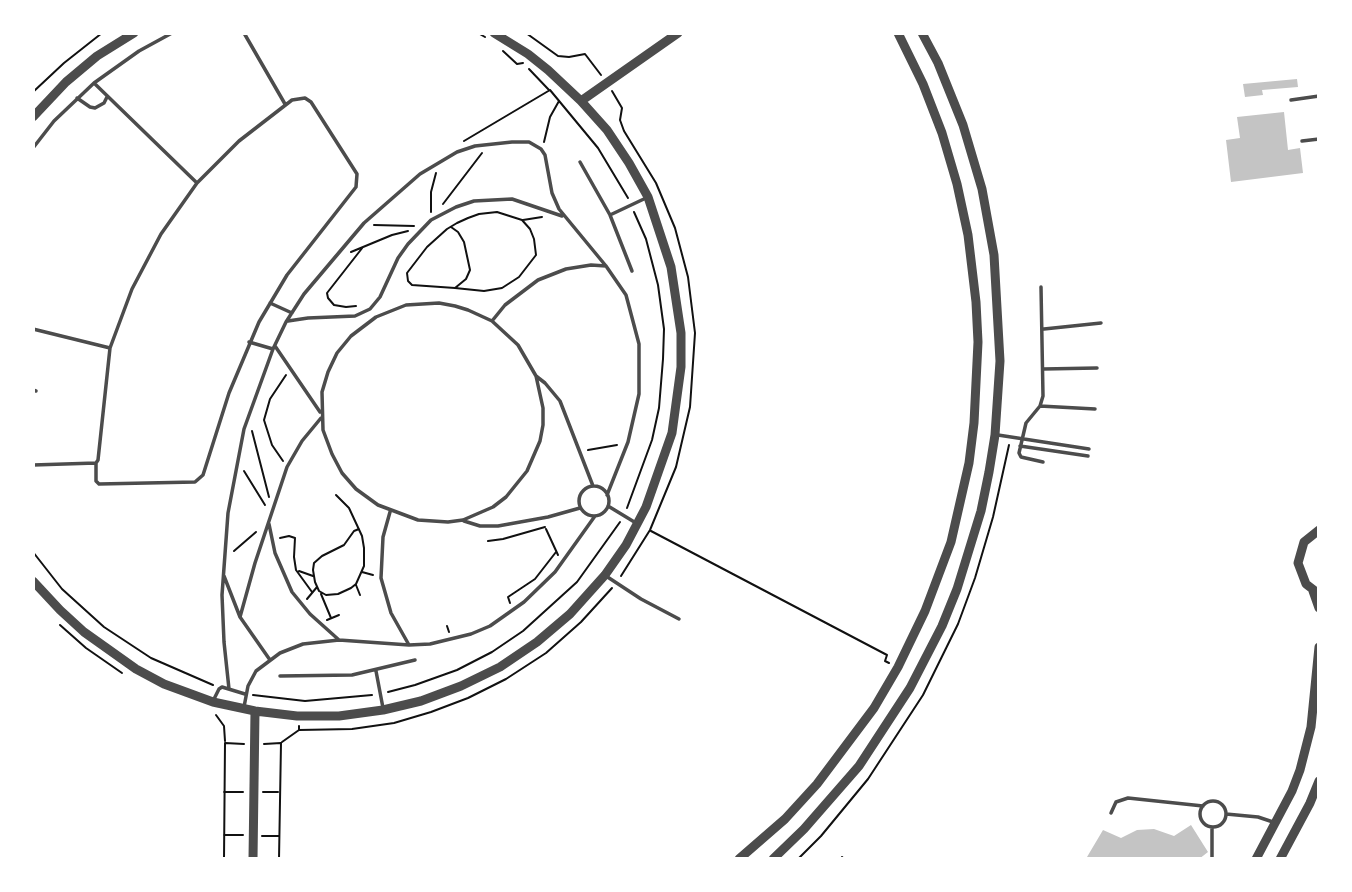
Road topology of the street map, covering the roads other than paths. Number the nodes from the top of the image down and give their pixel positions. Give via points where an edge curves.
1 (134, 33) edge
2 (172, 33) edge
3 (244, 33) edge
4 (494, 33) edge
5 (678, 33) edge
6 (898, 33) edge
7 (922, 33) edge
8 (94, 83) junction
9 (1319, 96) edge
10 (107, 97) junction
11 (77, 98) junction
12 (1292, 100) dead end
13 (581, 101) junction
14 (286, 105) junction
15 (33, 117) edge
16 (1319, 139) edge
17 (1303, 141) dead end
18 (33, 148) edge
19 (580, 162) dead end
20 (197, 183) junction
21 (648, 197) junction
22 (610, 215) junction
23 (564, 217) junction
24 (606, 265) junction
25 (632, 271) dead end
26 (1041, 287) dead end
27 (270, 303) junction
28 (292, 313) junction
29 (492, 321) junction
30 (286, 322) junction
31 (1101, 323) dead end
32 (33, 329) edge
33 (1043, 329) junction
34 (249, 342) junction
35 (274, 347) junction
36 (110, 348) junction
37 (1097, 368) dead end
38 (1043, 369) junction
39 (536, 376) junction
40 (1040, 406) junction
41 (1095, 409) dead end
42 (321, 416) junction
43 (995, 435) junction
44 (1021, 439) junction
45 (1020, 446) junction
46 (1089, 449) dead end
47 (1088, 456) dead end
48 (1043, 462) dead end
49 (96, 463) junction
50 (33, 465) edge
51 (593, 486) junction
52 (607, 495) junction
53 (608, 506) junction
54 (580, 508) junction
55 (390, 511) junction
56 (595, 516) junction
57 (463, 520) junction
58 (269, 522) junction
59 (637, 524) junction
60 (1319, 530) edge
61 (223, 572) junction
62 (605, 575) junction
63 (33, 581) edge
64 (1316, 593) edge
65 (1319, 608) edge
66 (240, 617) junction
67 (679, 619) dead end
68 (339, 640) junction
69 (409, 645) junction
70 (1319, 647) edge
71 (270, 660) junction
72 (415, 660) dead end
73 (376, 671) junction
74 (280, 676) dead end
75 (229, 689) junction
76 (245, 694) junction
77 (213, 702) junction
78 (244, 709) junction
79 (383, 710) junction
80 (255, 711) junction
81 (1319, 781) edge
82 (1203, 806) junction
83 (1111, 813) dead end
84 (1226, 814) junction
85 (1275, 823) junction
86 (1212, 827) junction
87 (253, 859) edge
88 (739, 859) edge
89 (772, 859) edge
90 (1212, 859) edge
91 (1256, 859) edge
92 (1280, 859) edge

1 - 15 street via 66,82
2 - 8 lane
3 - 14 lane
4 - 13 street via 528,54
5 - 13 street
6 - 88 street via 933,109 957,184 972,262 978,342 974,423 961,503 936,581 898,667 874,708 817,784
7 - 43 street via 964,125 989,222 1000,326
8 - 10 lane
8 - 11 lane
9 - 12 lane
10 - 11 lane via 95,108
10 - 20 lane
11 - 18 lane
13 - 21 street via 614,139
14 - 20 lane via 239,141
14 - 27 lane via 298,98 311,102 358,181
16 - 17 lane
19 - 22 lane
20 - 36 lane via 145,261
21 - 22 lane
21 - 59 street via 671,267 681,367 663,466
22 - 25 lane
23 - 24 lane
23 - 28 lane via 552,193 541,149 529,142 457,152 400,189 360,228
23 - 30 lane via 512,198 465,204 421,229 398,258 370,309 355,316
24 - 29 lane via 566,269 538,280
24 - 52 lane via 626,295 639,344 639,394 628,442
26 - 33 lane
27 - 28 lane
27 - 34 lane
28 - 30 lane
29 - 39 lane via 518,345
29 - 42 lane via 468,310 431,303 376,317 337,353 322,392
30 - 35 lane
31 - 33 lane
32 - 36 lane
33 - 38 lane
34 - 35 lane
34 - 49 lane via 201,479 99,484
35 - 42 lane
35 - 61 lane via 237,457
36 - 49 lane
37 - 38 lane
38 - 40 lane
39 - 51 lane via 560,401
39 - 57 lane via 543,425 527,471 493,507
40 - 41 lane
40 - 44 lane via 1026,423
42 - 55 lane via 342,473 367,498
42 - 58 lane via 287,467
43 - 44 lane
43 - 89 street via 970,550 942,626 910,688 841,788
44 - 45 lane
44 - 46 lane
45 - 47 lane
45 - 48 lane via 1021,457
49 - 50 lane
51 - 52 lane
51 - 54 lane via 581,494
52 - 53 lane
53 - 56 lane
53 - 59 lane
54 - 56 lane
54 - 57 lane via 489,527
55 - 57 lane via 433,522
55 - 69 lane via 381,578 391,613
56 - 69 lane via 562,564 514,610 471,634
58 - 66 lane
58 - 68 lane via 284,577 301,605
59 - 62 street
60 - 64 street via 1304,542 1298,563 1300,574
61 - 66 lane
61 - 75 lane
62 - 67 lane
62 - 79 street via 570,614 500,667 461,687
63 - 77 street via 109,652 164,684
64 - 65 street
66 - 71 lane
68 - 69 lane
68 - 71 lane via 303,644
70 - 85 street via 1306,749
71 - 76 lane via 251,678
72 - 73 lane
73 - 74 lane
73 - 79 lane
75 - 76 lane
75 - 77 lane via 220,688
76 - 78 lane
77 - 78 street
78 - 80 street
79 - 80 street via 339,716
80 - 87 street
81 - 92 street
82 - 83 lane via 1128,798 1116,802
82 - 84 lane via 1215,801
82 - 86 lane via 1200,817
84 - 85 lane
84 - 86 lane
85 - 91 street
86 - 90 lane

